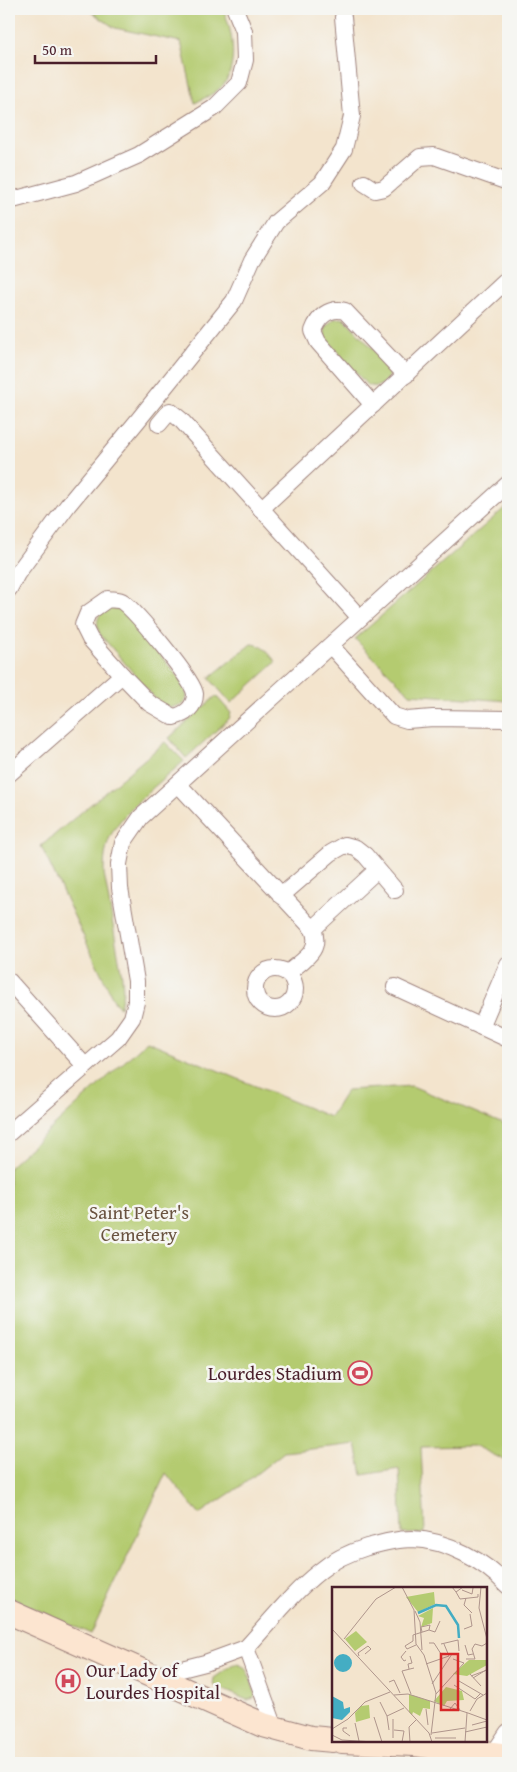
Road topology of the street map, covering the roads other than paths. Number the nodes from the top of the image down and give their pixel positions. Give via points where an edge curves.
1 (235, 9) edge
2 (343, 17) dead end
3 (508, 182) edge
4 (364, 183) dead end
5 (9, 201) edge
6 (508, 280) edge
7 (406, 374) junction
8 (373, 405) junction
9 (159, 424) dead end
10 (508, 484) edge
11 (261, 509) junction
12 (9, 589) edge
13 (360, 618) junction
14 (331, 646) junction
15 (122, 675) junction
16 (508, 719) edge
17 (9, 774) edge
18 (178, 784) junction
19 (377, 870) junction
20 (395, 890) dead end
21 (281, 896) junction
22 (312, 929) junction
23 (508, 964) edge
24 (288, 973) dead end
25 (9, 981) edge
26 (395, 987) dead end
27 (481, 1027) junction
28 (508, 1038) edge
29 (86, 1066) junction
30 (9, 1133) edge
31 (508, 1586) edge
32 (9, 1612) edge
33 (246, 1648) junction
34 (154, 1676) junction
35 (275, 1728) junction
36 (508, 1732) edge
37 (332, 1740) edge
38 (366, 1742) edge
39 (501, 1755) edge

1 - 5 street via 244,31 245,60 239,83 214,108 139,155 76,183
2 - 12 street via 352,116 344,149 322,183 276,222 252,260 234,301 68,505
3 - 4 street via 434,156 420,157 384,188 375,190
6 - 7 street
7 - 8 street
7 - 8 street via 345,311 338,309 317,320 313,331 318,342
8 - 11 street
9 - 11 street via 170,411 181,420
10 - 13 street
11 - 13 street
13 - 14 street
14 - 16 street via 394,716 407,720
14 - 18 street
15 - 15 street via 90,640 83,625 88,613 108,599 121,600 189,680 195,693 192,706 183,715 173,717 149,703
15 - 17 street
18 - 21 street
18 - 29 street via 141,817 122,843 118,864 136,981 136,1002 132,1018 118,1038
19 - 20 street
19 - 21 street via 356,848 345,846 331,853
19 - 22 street
21 - 22 street
22 - 24 street via 317,939 315,950
23 - 27 street
25 - 29 street
26 - 27 street
27 - 28 street
29 - 30 street
31 - 33 street via 496,1573 464,1552 433,1542 412,1539 388,1541 353,1552 321,1570
32 - 34 main road
33 - 34 street
33 - 35 street
34 - 35 main road
35 - 37 main road
36 - 39 street
38 - 39 main road via 415,1744

